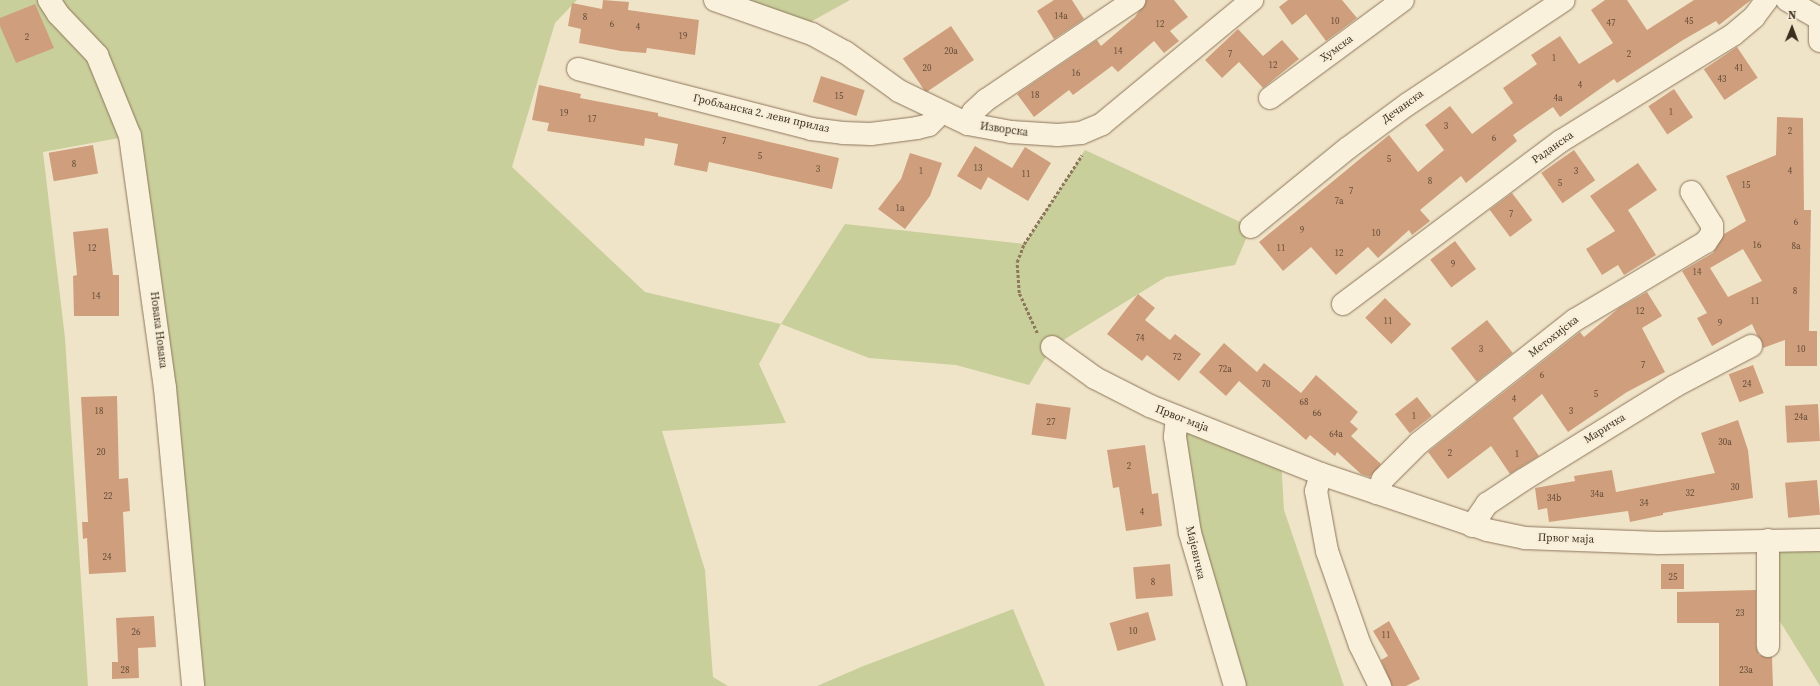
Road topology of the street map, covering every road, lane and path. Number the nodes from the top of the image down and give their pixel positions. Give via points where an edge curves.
1 (49, 0) edge
2 (716, 0) edge
3 (1134, 0) edge
4 (1252, 0) edge
5 (1403, 0) edge
6 (1564, 0) edge
7 (1767, 0) edge
8 (1787, 0) edge
9 (1820, 19) edge
10 (1820, 41) edge
11 (578, 69) dead end
12 (1270, 98) dead end
13 (942, 112) junction
14 (968, 124) junction
15 (1102, 124) junction
16 (1691, 192) dead end
17 (1251, 227) dead end
18 (1343, 304) dead end
19 (1045, 342) joint
20 (1750, 346) dead end
21 (1177, 417) junction
22 (1321, 474) junction
23 (1377, 493) junction
24 (1472, 526) junction
25 (1768, 540) junction
26 (1820, 540) edge
27 (1768, 646) dead end
28 (193, 686) edge
29 (1235, 686) edge
30 (1380, 686) edge

1 - 28 street, Новака Новака via 58,14 98,55 130,136 165,388
2 - 13 street, Изворска via 812,34 845,52 899,91
3 - 14 street via 986,100 973,112
4 - 15 street, Изворска
5 - 12 street, Хумска
6 - 17 street, Дечанска via 1408,104
7 - 18 street, Раданска via 1754,17 1734,34 1561,141
8 - 9 street
9 - 10 street
11 - 13 street, Гробљанска 2. леви прилаз via 811,129 843,133 871,134 917,128 929,125
13 - 14 street, Изворска
14 - 15 street, Изворска via 1011,132 1058,135 1081,132
15 - 19 path via 1024,244 1018,262 1019,293
16 - 23 street, Метохијска via 1712,224 1712,233 1706,242 1575,320 1419,443 1390,470
19 - 21 street, Првог маја via 1121,393
20 - 24 street, Маричка via 1675,386 1523,480 1488,504
21 - 22 street, Првог маја
21 - 29 street, Мајевичка via 1174,438 1190,532
22 - 23 street, Првог маја
22 - 30 street via 1316,498 1327,551 1360,645
23 - 24 street, Првог маја
24 - 25 street, Првог маја via 1525,538 1659,543
25 - 26 street, Првог маја
25 - 27 street

